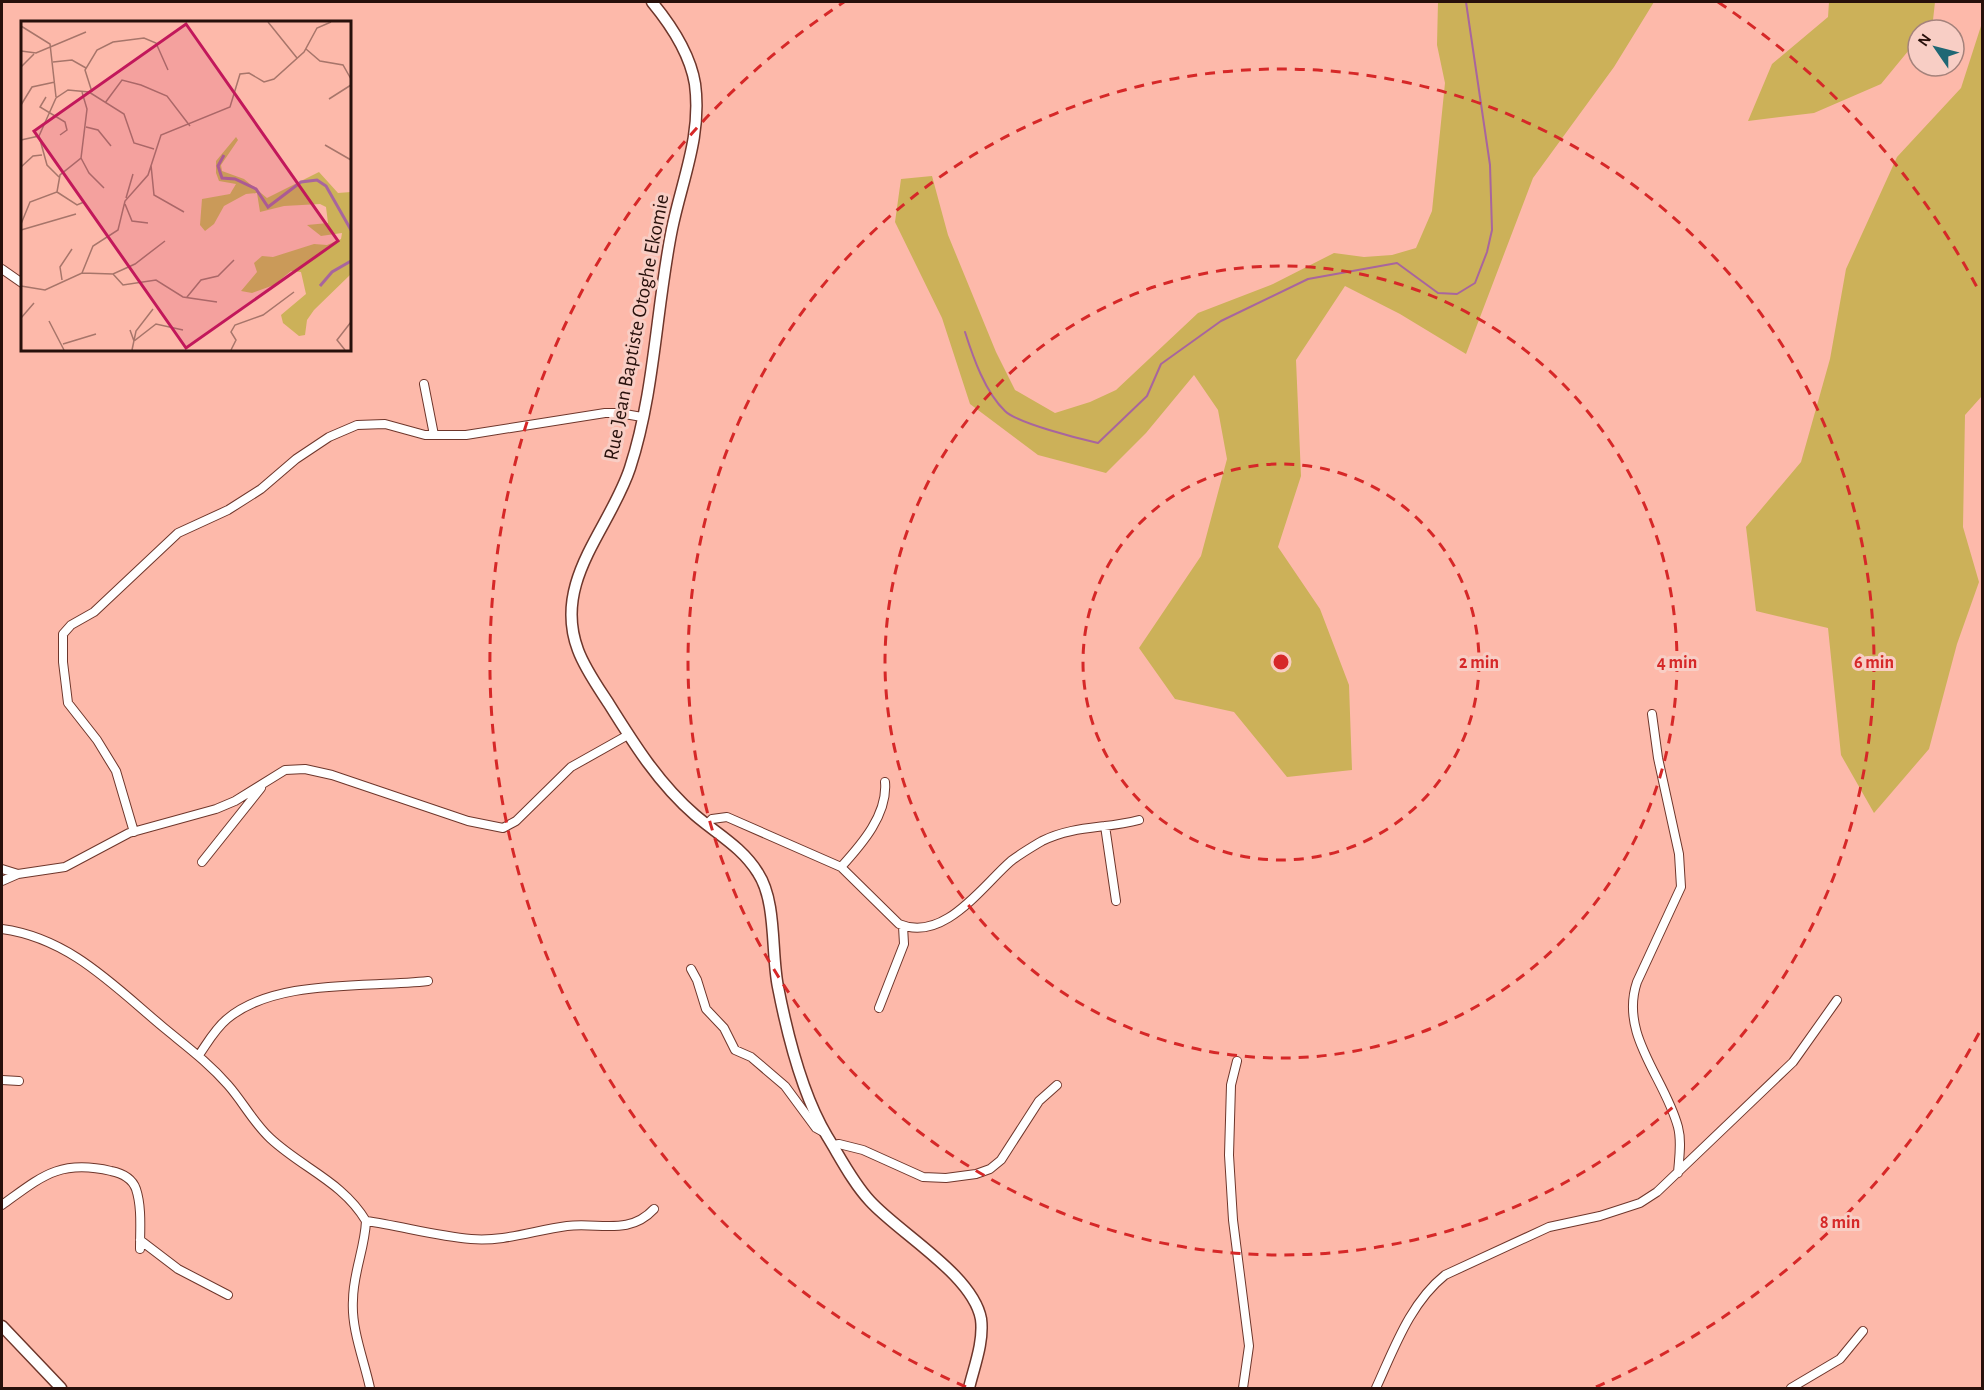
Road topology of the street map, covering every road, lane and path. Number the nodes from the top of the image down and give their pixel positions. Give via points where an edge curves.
1 (652, 2) edge
2 (2, 269) edge
3 (21, 282) edge
4 (424, 384) dead end
5 (642, 417) junction
6 (434, 435) junction
7 (1652, 714) dead end
8 (628, 735) junction
9 (267, 780) junction
10 (885, 782) dead end
11 (1139, 820) dead end
12 (706, 825) junction
13 (1105, 826) junction
14 (134, 831) junction
15 (202, 862) dead end
16 (841, 867) junction
17 (2, 869) edge
18 (18, 874) junction
19 (2, 881) edge
20 (1116, 901) dead end
21 (903, 926) junction
22 (2, 929) edge
23 (691, 969) dead end
24 (428, 981) dead end
25 (1837, 1000) dead end
26 (879, 1008) dead end
27 (199, 1055) junction
28 (1238, 1061) dead end
29 (2, 1080) edge
30 (19, 1081) dead end
31 (1058, 1085) dead end
32 (825, 1133) junction
33 (837, 1150) junction
34 (1678, 1173) junction
35 (2, 1205) edge
36 (654, 1209) dead end
37 (366, 1221) junction
38 (140, 1240) junction
39 (140, 1249) dead end
40 (228, 1295) dead end
41 (2, 1326) edge
42 (1863, 1331) dead end
43 (56, 1387) edge
44 (370, 1389) edge
45 (969, 1389) edge
46 (1243, 1389) edge
47 (1376, 1389) edge
48 (1791, 1389) edge

1 - 5 street, Rue Jean Baptiste Otoghe Ekomie via 673,28 692,69 697,127 672,226
2 - 3 street
4 - 6 street
5 - 6 street via 605,413 466,435
5 - 8 street, Rue Jean Baptiste Otoghe Ekomie via 624,485 580,568 571,617 585,666
6 - 14 street via 386,424 357,425 329,437 228,510 178,533 94,612 63,634 68,703 116,771
7 - 34 street via 1679,854 1681,887 1637,982 1632,1011 1648,1060 1678,1126
8 - 9 street via 571,767 516,821 503,828 468,821 360,783 305,769 285,770
8 - 12 street, Rue Jean Baptiste Otoghe Ekomie via 658,777
9 - 14 street via 216,809
9 - 15 street
10 - 16 street via 884,805
11 - 13 street
12 - 16 street via 720,817 740,820
12 - 32 street, Rue Jean Baptiste Otoghe Ekomie via 736,847 764,883 777,987 800,1070
13 - 20 street
13 - 21 street via 1069,830 1041,842 1013,859 962,911 939,922
14 - 18 street via 64,867
16 - 21 street
17 - 18 street
18 - 19 street
21 - 26 street via 904,944
22 - 27 street via 64,949 97,969
23 - 32 street via 706,1010 724,1028 735,1050 751,1057 786,1086 816,1128
24 - 27 street via 314,987 273,996 228,1017
25 - 34 street via 1793,1062
27 - 37 street via 268,1136 349,1197
28 - 46 street via 1231,1085 1229,1155 1249,1346
29 - 30 street
31 - 33 street via 1039,1101 1001,1160 976,1174 923,1177 863,1150 839,1144
32 - 33 street, Rue Jean Baptiste Otoghe Ekomie
33 - 45 street, Rue Jean Baptiste Otoghe Ekomie via 873,1204 930,1252 974,1302 981,1316 981,1335
34 - 47 street via 1640,1203 1549,1227 1445,1275 1412,1314
35 - 38 street via 38,1178 64,1167 118,1172 136,1187
36 - 37 street via 646,1218 626,1227 569,1226 472,1239
37 - 44 street via 352,1303
38 - 39 street
38 - 40 street via 178,1269
41 - 43 street
42 - 48 street via 1840,1359

